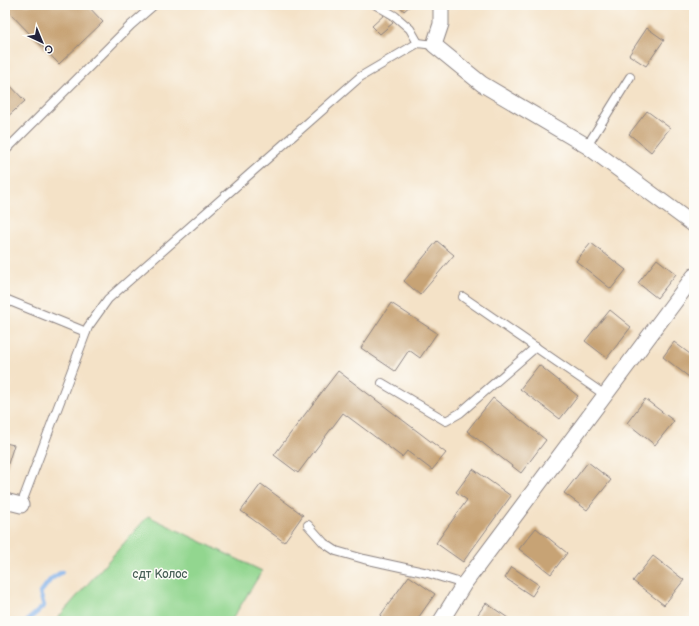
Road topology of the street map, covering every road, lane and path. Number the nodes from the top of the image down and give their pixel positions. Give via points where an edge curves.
1 (154, 5) edge
2 (376, 5) edge
3 (441, 5) edge
4 (418, 43) junction
5 (434, 45) junction
6 (630, 77) dead end
7 (587, 146) junction
8 (5, 151) edge
9 (694, 225) edge
10 (694, 276) edge
11 (463, 297) dead end
12 (5, 299) edge
13 (86, 332) junction
14 (536, 347) junction
15 (382, 382) dead end
16 (605, 395) junction
17 (5, 501) edge
18 (21, 505) joint
19 (308, 525) dead end
20 (464, 584) junction
21 (441, 621) edge

1 - 8 lane via 131,24
2 - 4 lane via 410,29
3 - 5 street via 442,24
4 - 5 lane
4 - 13 lane via 360,77 108,299
5 - 7 street via 482,84
6 - 7 lane
7 - 9 street
10 - 16 street
11 - 14 lane
12 - 13 lane
13 - 18 lane
14 - 15 lane via 460,413 446,421
14 - 16 lane
16 - 20 street
17 - 18 street
19 - 20 lane via 324,542 336,550
20 - 21 street

